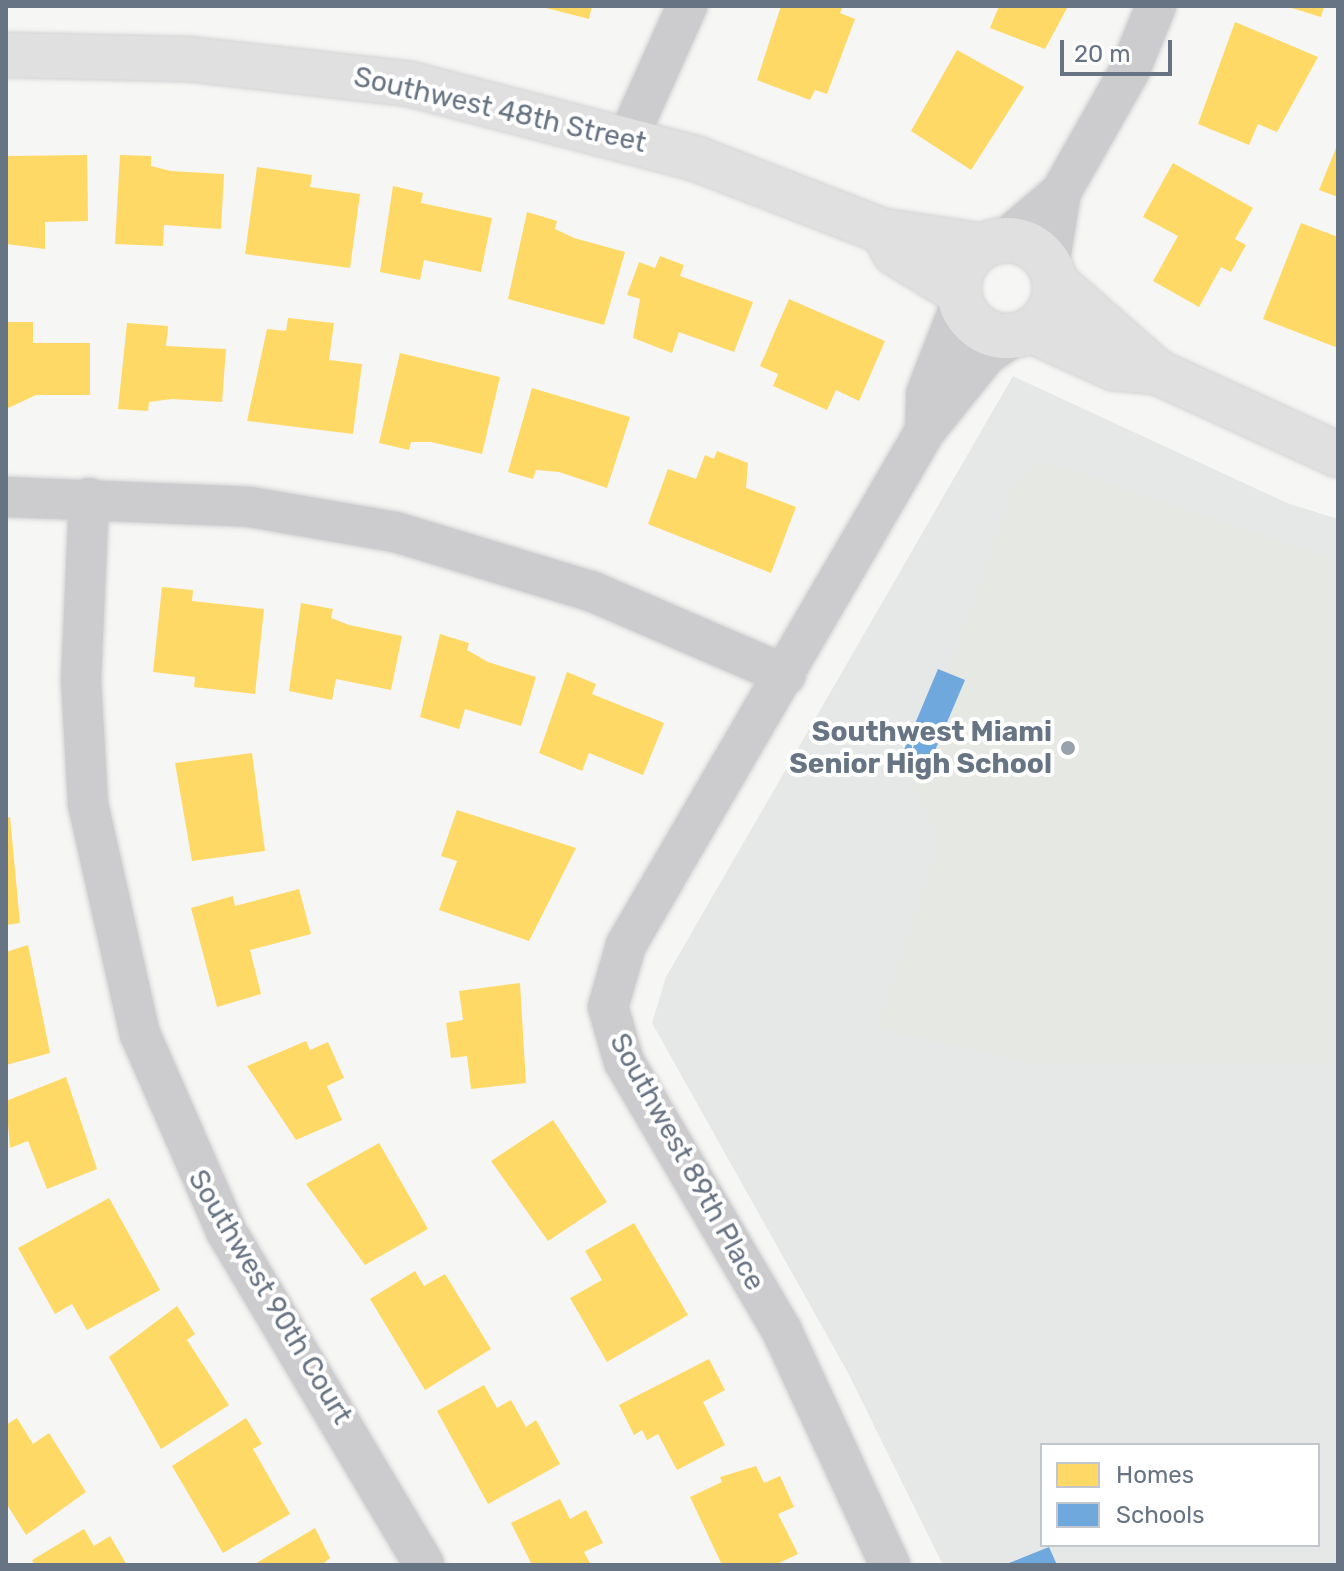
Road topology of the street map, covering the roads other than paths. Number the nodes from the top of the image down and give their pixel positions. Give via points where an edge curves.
1 (687, 6) edge
2 (1156, 6) edge
3 (6, 55) edge
4 (628, 138) junction
5 (1061, 192) junction
6 (883, 231) junction
7 (994, 243) junction
8 (1052, 273) junction
9 (960, 298) junction
10 (1022, 333) junction
11 (1157, 372) junction
12 (925, 431) junction
13 (1338, 455) edge
14 (6, 497) edge
15 (89, 498) junction
16 (786, 675) junction
17 (424, 1565) edge
18 (890, 1565) edge

1 - 4 street
2 - 5 street via 1130,70
3 - 4 street, Southwest 48th Street via 188,59 334,72
4 - 6 street, Southwest 48th Street
5 - 7 street
5 - 8 street
6 - 7 street, Southwest 48th Street
6 - 9 street, Southwest 48th Street via 895,253
7 - 8 street, Southwest 48th Street via 1030,247
7 - 9 street via 961,271
8 - 10 street via 1050,310
8 - 11 street, Southwest 48th Street
9 - 10 street, Southwest 48th Street via 992,335
9 - 12 street, Southwest 89th Place via 926,394
10 - 11 street, Southwest 48th Street via 1114,368
10 - 12 street, Southwest 89th Place via 986,355
11 - 13 street, Southwest 48th Street
12 - 16 street, Southwest 89th Place
14 - 15 street
15 - 16 street via 250,507 395,532 591,591
15 - 17 street, Southwest 90th Court via 81,679 88,804 140,1034 226,1231
16 - 18 street, Southwest 89th Place via 626,945 609,1019 649,1106 782,1331

